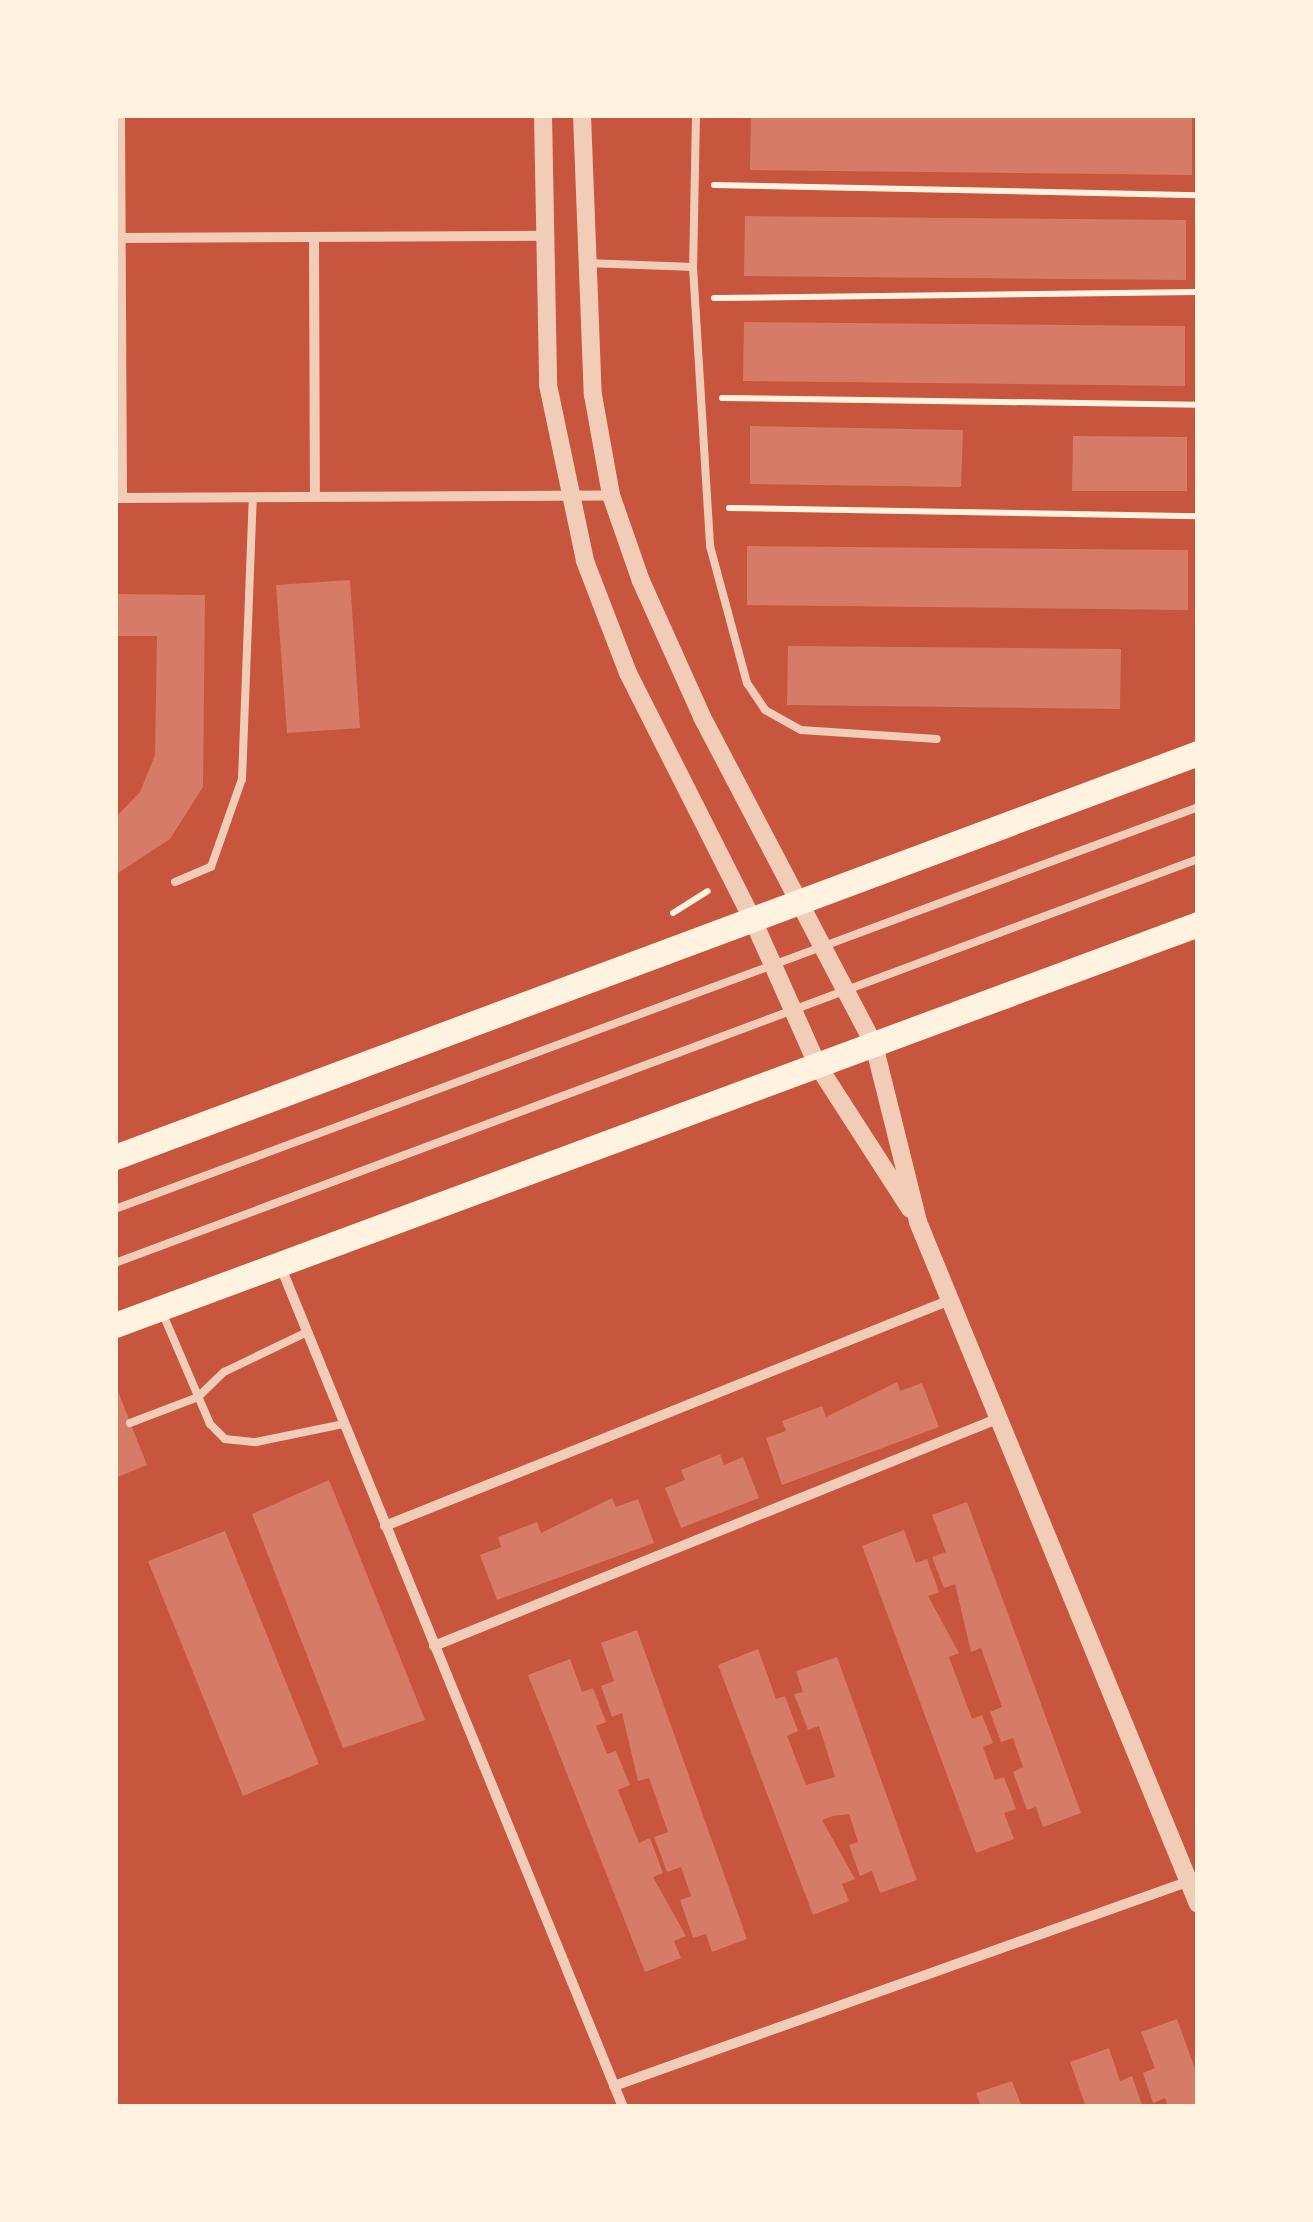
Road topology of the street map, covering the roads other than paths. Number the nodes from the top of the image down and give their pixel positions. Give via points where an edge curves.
1 (120, 115) edge
2 (544, 115) edge
3 (582, 115) edge
4 (696, 115) edge
5 (543, 236) junction
6 (314, 237) junction
7 (118, 238) edge
8 (587, 263) junction
9 (693, 267) junction
10 (612, 495) junction
11 (254, 496) junction
12 (315, 496) junction
13 (568, 496) junction
14 (118, 498) edge
15 (937, 739) dead end
16 (1198, 752) edge
17 (1198, 807) edge
18 (1198, 859) edge
19 (175, 882) dead end
20 (797, 901) junction
21 (752, 918) junction
22 (1198, 924) edge
23 (820, 944) junction
24 (772, 963) junction
25 (844, 990) junction
26 (792, 1009) junction
27 (874, 1045) junction
28 (818, 1066) junction
29 (115, 1157) edge
30 (115, 1209) edge
31 (918, 1222) junction
32 (115, 1263) edge
33 (279, 1264) junction
34 (950, 1300) junction
35 (160, 1308) junction
36 (115, 1325) edge
37 (307, 1332) junction
38 (198, 1397) junction
39 (997, 1419) junction
40 (130, 1423) dead end
41 (344, 1424) junction
42 (385, 1526) junction
43 (434, 1646) junction
44 (1194, 1880) edge
45 (1198, 1904) edge
46 (614, 2086) junction
47 (623, 2107) edge

1 - 7 street
2 - 5 street
3 - 8 street
4 - 9 lane
5 - 6 street
5 - 13 street via 548,385
6 - 7 street
6 - 12 street
7 - 14 street
8 - 9 lane
8 - 10 street via 593,395
9 - 15 lane via 707,508 726,620 747,683 766,710 801,730
10 - 13 street
10 - 20 street via 668,646
11 - 12 street
11 - 14 street
11 - 19 lane via 242,779 212,867
12 - 13 street
13 - 21 street via 628,674
16 - 20 main road
17 - 23 lane
18 - 25 lane
20 - 21 main road
20 - 23 street
21 - 24 street
21 - 29 main road
22 - 27 main road
23 - 24 lane
23 - 25 street
24 - 26 street
24 - 30 lane
25 - 26 lane
25 - 27 street
26 - 28 street
26 - 32 lane
27 - 28 main road
27 - 31 street
28 - 31 street
28 - 33 main road
31 - 34 street
33 - 35 main road
33 - 37 street
34 - 39 street
34 - 42 street
35 - 36 main road
35 - 38 lane
37 - 38 lane via 224,1372
37 - 41 street
38 - 40 lane
38 - 41 lane via 217,1433 235,1442
39 - 43 street
39 - 44 street
41 - 42 street
42 - 43 street
43 - 46 street
44 - 45 street
44 - 46 street
46 - 47 street

